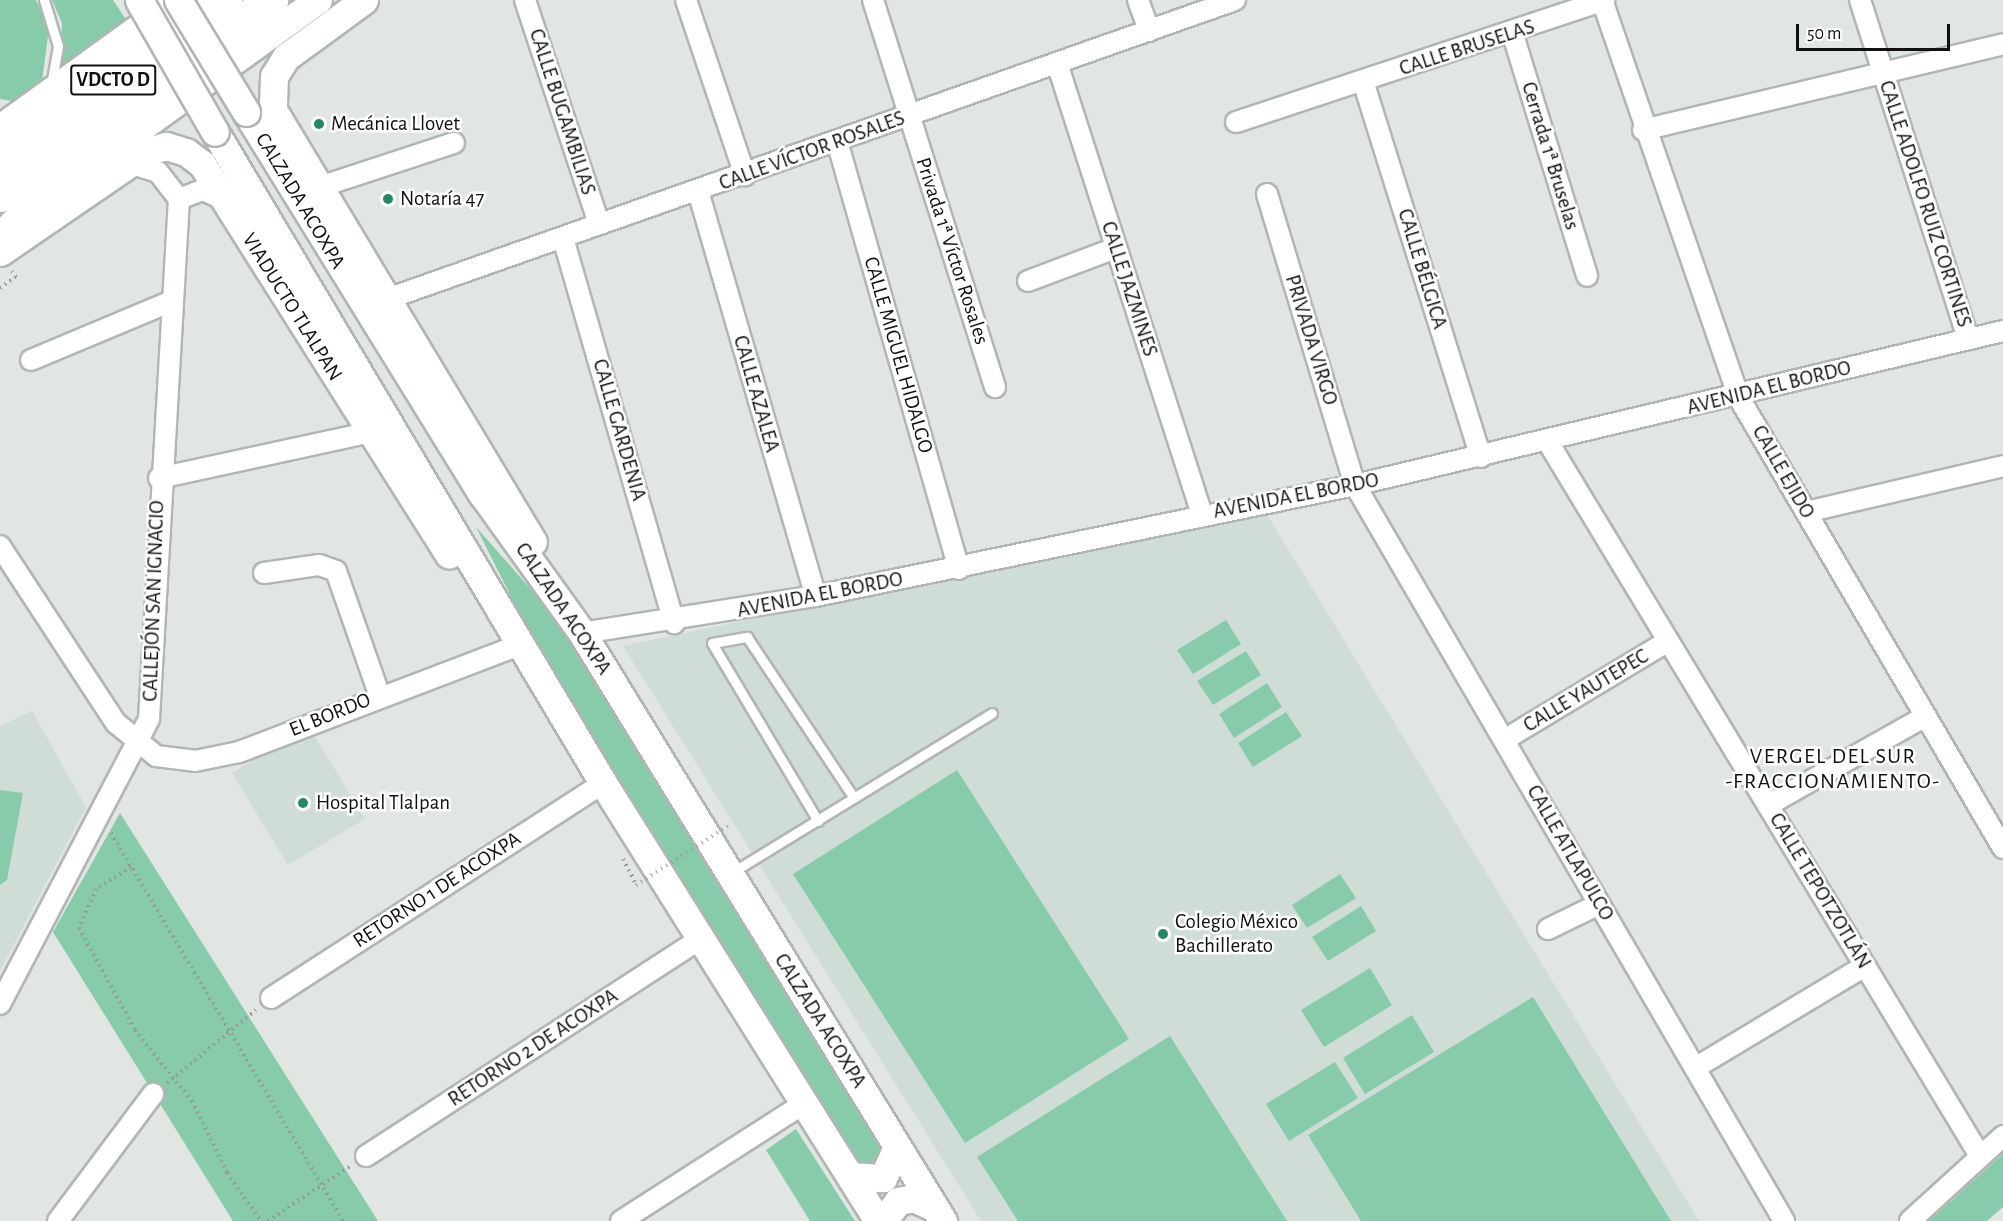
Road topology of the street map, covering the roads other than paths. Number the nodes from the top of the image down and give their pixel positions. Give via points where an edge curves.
1 (44, 0) edge
2 (139, 0) edge
3 (177, 0) edge
4 (225, 0) edge
5 (271, 0) edge
6 (318, 0) edge
7 (364, 0) edge
8 (525, 0) edge
9 (686, 0) edge
10 (873, 0) edge
11 (1138, 0) edge
12 (1235, 0) edge
13 (1603, 0) edge
14 (1860, 0) edge
15 (1149, 31) junction
16 (1513, 35) junction
17 (2003, 44) edge
18 (1057, 63) junction
19 (1883, 71) junction
20 (1363, 81) junction
21 (50, 92) junction
22 (11, 112) edge
23 (909, 116) junction
24 (1236, 122) dead end
25 (0, 128) edge
26 (1643, 130) junction
27 (837, 141) junction
28 (454, 143) dead end
29 (0, 161) edge
30 (128, 163) junction
31 (745, 175) junction
32 (320, 187) junction
33 (698, 191) junction
34 (1267, 194) dead end
35 (0, 195) edge
36 (179, 199) junction
37 (225, 200) junction
38 (599, 224) junction
39 (0, 237) edge
40 (563, 238) junction
41 (1116, 248) junction
42 (0, 252) edge
43 (1587, 276) dead end
44 (1028, 281) dead end
45 (387, 299) junction
46 (172, 301) junction
47 (2003, 331) edge
48 (1968, 339) junction
49 (31, 360) dead end
50 (995, 387) dead end
51 (1738, 396) junction
52 (372, 432) junction
53 (1548, 442) junction
54 (1481, 457) junction
55 (2003, 466) edge
56 (159, 478) junction
57 (1355, 485) junction
58 (1806, 512) junction
59 (1202, 514) junction
60 (3, 556) edge
61 (959, 569) junction
62 (264, 573) dead end
63 (547, 578) junction
64 (816, 596) junction
65 (674, 622) junction
66 (582, 633) junction
67 (1668, 641) junction
68 (522, 644) junction
69 (379, 694) junction
70 (992, 713) dead end
71 (1926, 716) junction
72 (1504, 740) junction
73 (137, 744) junction
74 (603, 783) junction
75 (854, 798) junction
76 (1768, 805) junction
77 (818, 821) junction
78 (2003, 848) edge
79 (729, 874) junction
80 (1599, 904) junction
81 (1548, 929) dead end
82 (700, 939) junction
83 (1865, 966) junction
84 (270, 998) road end
85 (0, 1004) edge
86 (1695, 1068) junction
87 (153, 1094) road end
88 (802, 1105) junction
89 (2003, 1136) edge
90 (897, 1147) junction
91 (366, 1156) road end
92 (1980, 1156) junction
93 (851, 1176) junction
94 (939, 1215) edge
95 (58, 1221) edge
96 (621, 1221) edge
97 (878, 1221) edge
98 (883, 1221) edge
99 (1784, 1221) edge
100 (1910, 1221) edge

1 - 21 lane via 58,46
2 - 68 main road, CALZADA ACOXPA, bridge
3 - 21 main road
3 - 63 main road, CALZADA ACOXPA, bridge via 483,495
4 - 29 highway, VDCTO D
5 - 35 highway, VDCTO D
6 - 39 main road via 21,214
7 - 32 main road via 293,49 274,76 273,110
8 - 38 street, CALLE BUGAMBILIAS
9 - 31 street
10 - 23 street, Privada 1ª Víctor Rosales
11 - 15 street
12 - 15 street, CALLE VÍCTOR ROSALES
13 - 16 street, CALLE BRUSELAS
13 - 26 street, CALLE EJIDO
14 - 19 street, CALLE ADOLFO RUIZ CORTINES
15 - 18 street, CALLE VÍCTOR ROSALES
16 - 20 street, CALLE BRUSELAS
16 - 43 street, Cerrada 1ª Bruselas
17 - 19 street
18 - 23 street, CALLE VÍCTOR ROSALES
18 - 41 street, CALLE JAZMINES
19 - 26 street
19 - 48 street, CALLE ADOLFO RUIZ CORTINES
20 - 24 street, CALLE BRUSELAS
20 - 54 street, CALLE BÉLGICA
21 - 22 main road
22 - 25 main road
23 - 27 street, CALLE VÍCTOR ROSALES
23 - 50 street, Privada 1ª Víctor Rosales
26 - 51 street, CALLE EJIDO
27 - 31 street, CALLE VÍCTOR ROSALES
27 - 61 street, CALLE MIGUEL HIDALGO
28 - 32 street
30 - 36 street via 158,172
30 - 37 main road, VIADUCTO TLALPAN via 156,148 177,148 201,165
30 - 42 main road, VIADUCTO TLALPAN
31 - 33 street, CALLE VÍCTOR ROSALES
32 - 45 main road
33 - 38 street, CALLE VÍCTOR ROSALES
33 - 64 street, CALLE AZALEA
34 - 57 street, PRIVADA VIRGO
36 - 37 street via 203,190
36 - 46 street, CALLEJÓN SAN IGNACIO
37 - 52 main road, VIADUCTO TLALPAN
38 - 40 street, CALLE VÍCTOR ROSALES
40 - 45 street, CALLE VÍCTOR ROSALES
40 - 65 street, CALLE GARDENIA
41 - 44 street
41 - 59 street, CALLE JAZMINES
45 - 63 main road via 525,521
46 - 49 street
46 - 56 street, CALLEJÓN SAN IGNACIO
47 - 48 street, AVENIDA EL BORDO
48 - 51 street, AVENIDA EL BORDO
51 - 53 street, AVENIDA EL BORDO
51 - 58 street, CALLE EJIDO
52 - 56 street
52 - 68 main road, VIADUCTO TLALPAN via 467,582
53 - 54 street, AVENIDA EL BORDO
53 - 67 street, CALLE TEPOTZOTLÁN
54 - 57 street, AVENIDA EL BORDO
55 - 58 street
56 - 73 street, CALLEJÓN SAN IGNACIO via 153,675 149,719
57 - 59 street, AVENIDA EL BORDO
57 - 72 street, CALLE ATLAPULCO
58 - 71 street, CALLE EJIDO
59 - 61 street, AVENIDA EL BORDO
60 - 73 street, EL BORDO via 116,723
61 - 64 street, AVENIDA EL BORDO
62 - 69 street via 319,565 336,572
63 - 66 main road, CALZADA ACOXPA
64 - 65 street, AVENIDA EL BORDO
65 - 66 street, AVENIDA EL BORDO
66 - 79 main road, CALZADA ACOXPA
67 - 72 street, CALLE YAUTEPEC
67 - 76 street, CALLE TEPOTZOTLÁN
68 - 69 street, EL BORDO
68 - 74 main road, CALZADA ACOXPA
69 - 73 street, EL BORDO via 239,752 195,761 156,756
70 - 75 lane
71 - 76 street
71 - 78 street, CALLE EJIDO
72 - 80 street, CALLE ATLAPULCO
73 - 85 street, CALLEJÓN SAN IGNACIO
74 - 82 main road, CALZADA ACOXPA
74 - 84 street, RETORNO 1 DE ACOXPA
75 - 77 lane
75 - 77 lane via 747,637 711,643
76 - 83 street, CALLE TEPOTZOTLÁN
77 - 79 lane
79 - 90 main road, CALZADA ACOXPA
80 - 81 street
80 - 86 street, CALLE ATLAPULCO
82 - 88 main road, CALZADA ACOXPA
82 - 91 street, RETORNO 2 DE ACOXPA
83 - 86 street
83 - 92 street, CALLE TEPOTZOTLÁN
86 - 99 street, CALLE ATLAPULCO
87 - 95 street
88 - 93 main road, CALZADA ACOXPA
88 - 96 street
89 - 92 street
90 - 93 main road via 883,1178
90 - 94 main road, CALZADA ACOXPA
92 - 100 street
93 - 97 main road, CALZADA ACOXPA
94 - 98 main road via 913,1198 898,1201

